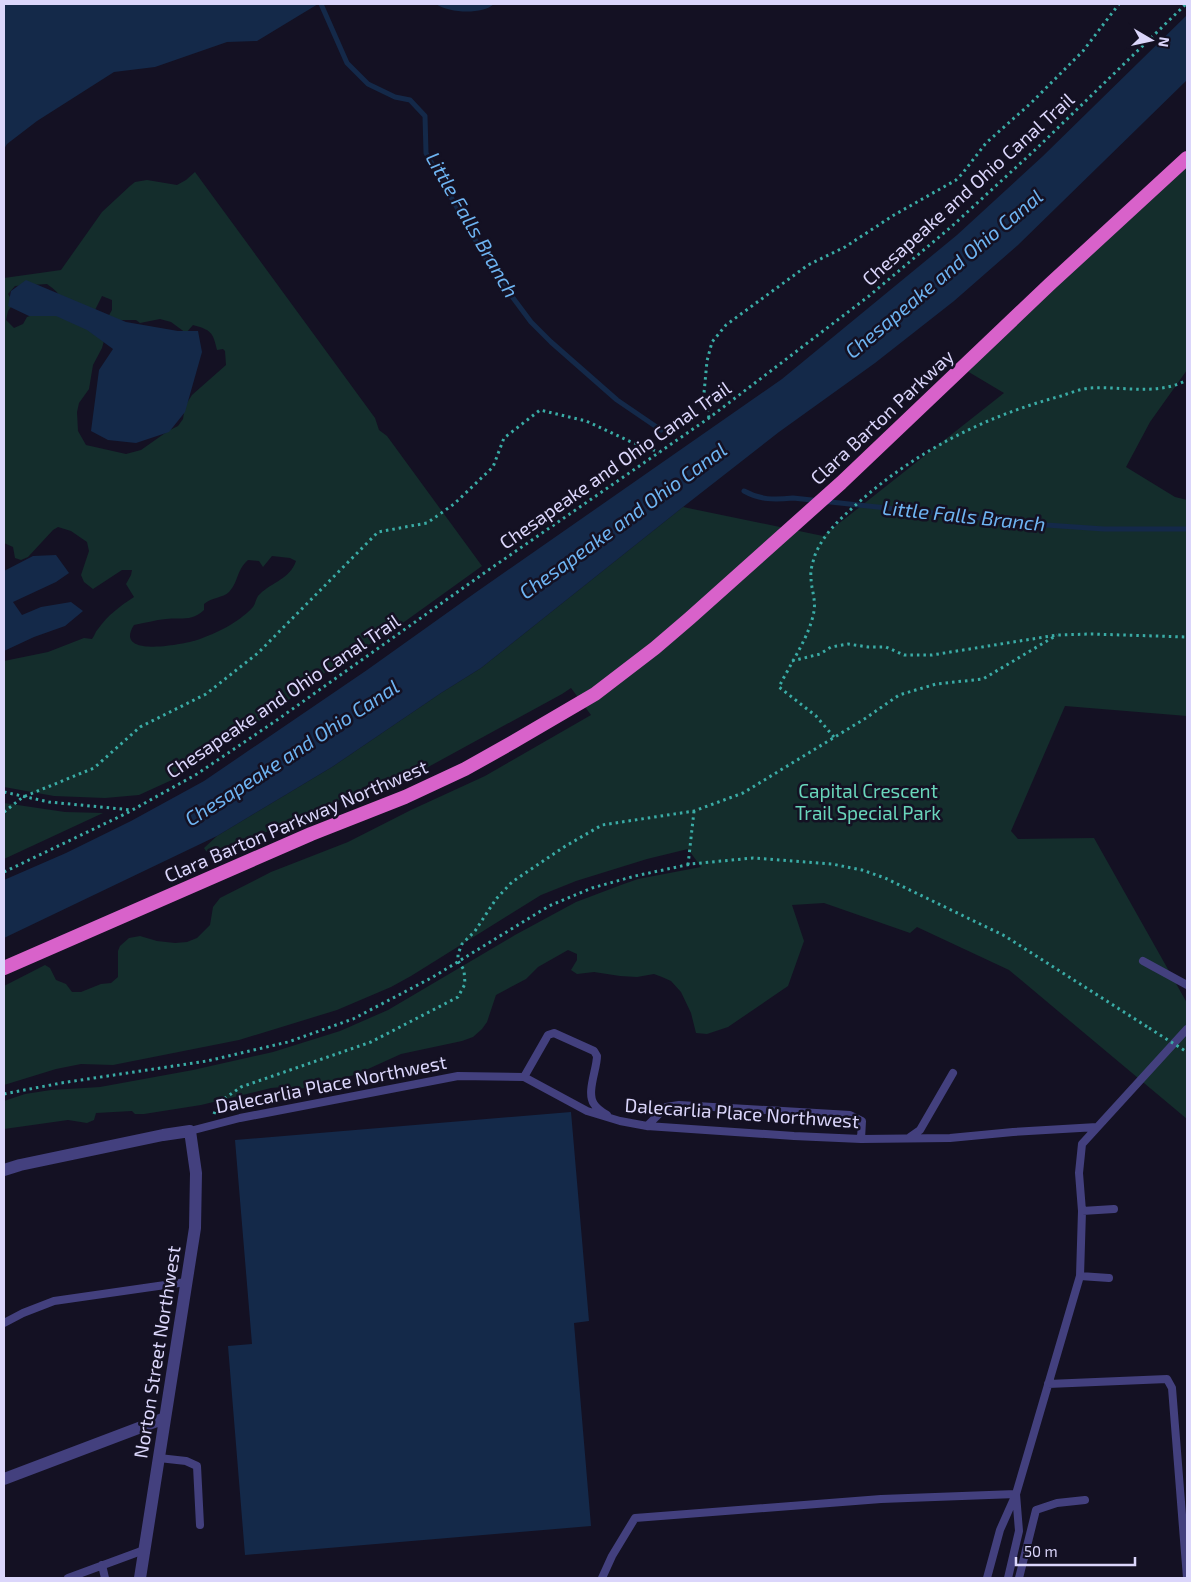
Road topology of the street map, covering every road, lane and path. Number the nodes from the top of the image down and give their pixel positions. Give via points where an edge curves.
1 (1119, 4) edge
2 (1186, 4) edge
3 (1187, 158) edge
4 (1187, 380) edge
5 (709, 418) junction
6 (660, 452) junction
7 (1057, 635) junction
8 (1187, 637) edge
9 (792, 660) junction
10 (595, 694) joint
11 (834, 737) junction
12 (4, 792) edge
13 (23, 797) junction
14 (132, 810) junction
15 (694, 811) junction
16 (4, 812) edge
17 (688, 864) junction
18 (4, 872) edge
19 (458, 961) junction
20 (1143, 961) dead end
21 (4, 968) edge
22 (1187, 985) edge
23 (1187, 1029) edge
24 (1187, 1052) edge
25 (953, 1073) dead end
26 (524, 1077) junction
27 (4, 1094) edge
28 (213, 1116) dead end
29 (614, 1119) junction
30 (647, 1126) junction
31 (1097, 1127) junction
32 (190, 1131) junction
33 (908, 1138) junction
34 (861, 1139) junction
35 (4, 1170) edge
36 (1114, 1209) dead end
37 (1082, 1211) junction
38 (1080, 1276) junction
39 (1109, 1278) dead end
40 (186, 1282) junction
41 (4, 1323) edge
42 (1048, 1384) junction
43 (165, 1418) junction
44 (159, 1458) junction
45 (4, 1479) edge
46 (1016, 1494) junction
47 (1085, 1500) dead end
48 (200, 1525) dead end
49 (144, 1550) junction
50 (102, 1565) junction
51 (68, 1578) edge
52 (105, 1578) edge
53 (140, 1578) edge
54 (602, 1578) edge
55 (987, 1578) edge
56 (1008, 1578) edge
57 (1020, 1578) edge
58 (1187, 1578) edge

1 - 5 path via 1083,51 986,143 956,180 845,247 808,265 726,325 712,342 706,361 704,393
2 - 5 path, Chesapeake and Ohio Canal Trail via 951,227 861,302
3 - 10 highway, Clara Barton Parkway via 841,483 690,618
4 - 9 path via 1151,390 1088,388 1045,400 978,424 936,445 877,486 828,531 821,543 810,578 815,597 814,611
5 - 6 path, Chesapeake and Ohio Canal Trail
6 - 13 path via 586,421 540,410 504,438 492,467 454,504 427,523 378,532 258,653 206,694 140,728 94,768
6 - 14 path, Chesapeake and Ohio Canal Trail via 261,731 197,774
7 - 8 path
7 - 9 path via 932,656 904,655 886,647 848,644
7 - 11 path via 984,679 936,684 899,695
9 - 11 path via 779,687 816,716
10 - 21 highway, Clara Barton Parkway Northwest via 464,769 405,797 310,834
11 - 15 path via 743,792
12 - 13 path
13 - 14 path
13 - 16 path
14 - 18 path, Chesapeake and Ohio Canal Trail
15 - 17 path
15 - 19 path via 602,825 564,847 512,882 496,899 475,931 462,944
17 - 19 path via 592,888 549,906
17 - 24 path, bridge via 761,859 832,864 885,878 1005,936
19 - 27 path via 353,1019 288,1042 207,1061
19 - 28 path via 464,970 465,984 458,997 371,1042 241,1087 218,1103
20 - 22 lane
23 - 31 lane
25 - 33 lane via 920,1130
26 - 29 lane, Dalecarlia Place Northwest via 587,1111
26 - 29 lane via 548,1035 554,1034 594,1051 597,1062 592,1100
26 - 32 lane, Dalecarlia Place Northwest via 458,1076 240,1118
29 - 30 lane, Dalecarlia Place Northwest
30 - 34 lane, Dalecarlia Place Northwest
30 - 34 lane via 666,1107 679,1105 840,1114 862,1121
31 - 33 lane, Dalecarlia Place Northwest
31 - 37 lane via 1082,1144
32 - 35 street
32 - 40 street, Norton Street Northwest via 196,1167 197,1206
33 - 34 lane, Dalecarlia Place Northwest
36 - 37 lane
37 - 38 lane
38 - 39 lane
38 - 42 lane
40 - 41 lane via 54,1301
40 - 43 street, Norton Street Northwest
42 - 46 lane
42 - 58 lane via 1167,1379 1172,1388
43 - 44 street, Norton Street Northwest
43 - 45 street
44 - 48 lane via 186,1461 197,1466
44 - 49 street, Norton Street Northwest
46 - 54 lane via 880,1499 635,1518
46 - 55 lane via 1000,1530
46 - 56 lane via 1020,1531
47 - 57 lane via 1057,1503 1036,1510
49 - 50 lane
49 - 53 street, Norton Street Northwest
50 - 51 lane
50 - 52 lane

